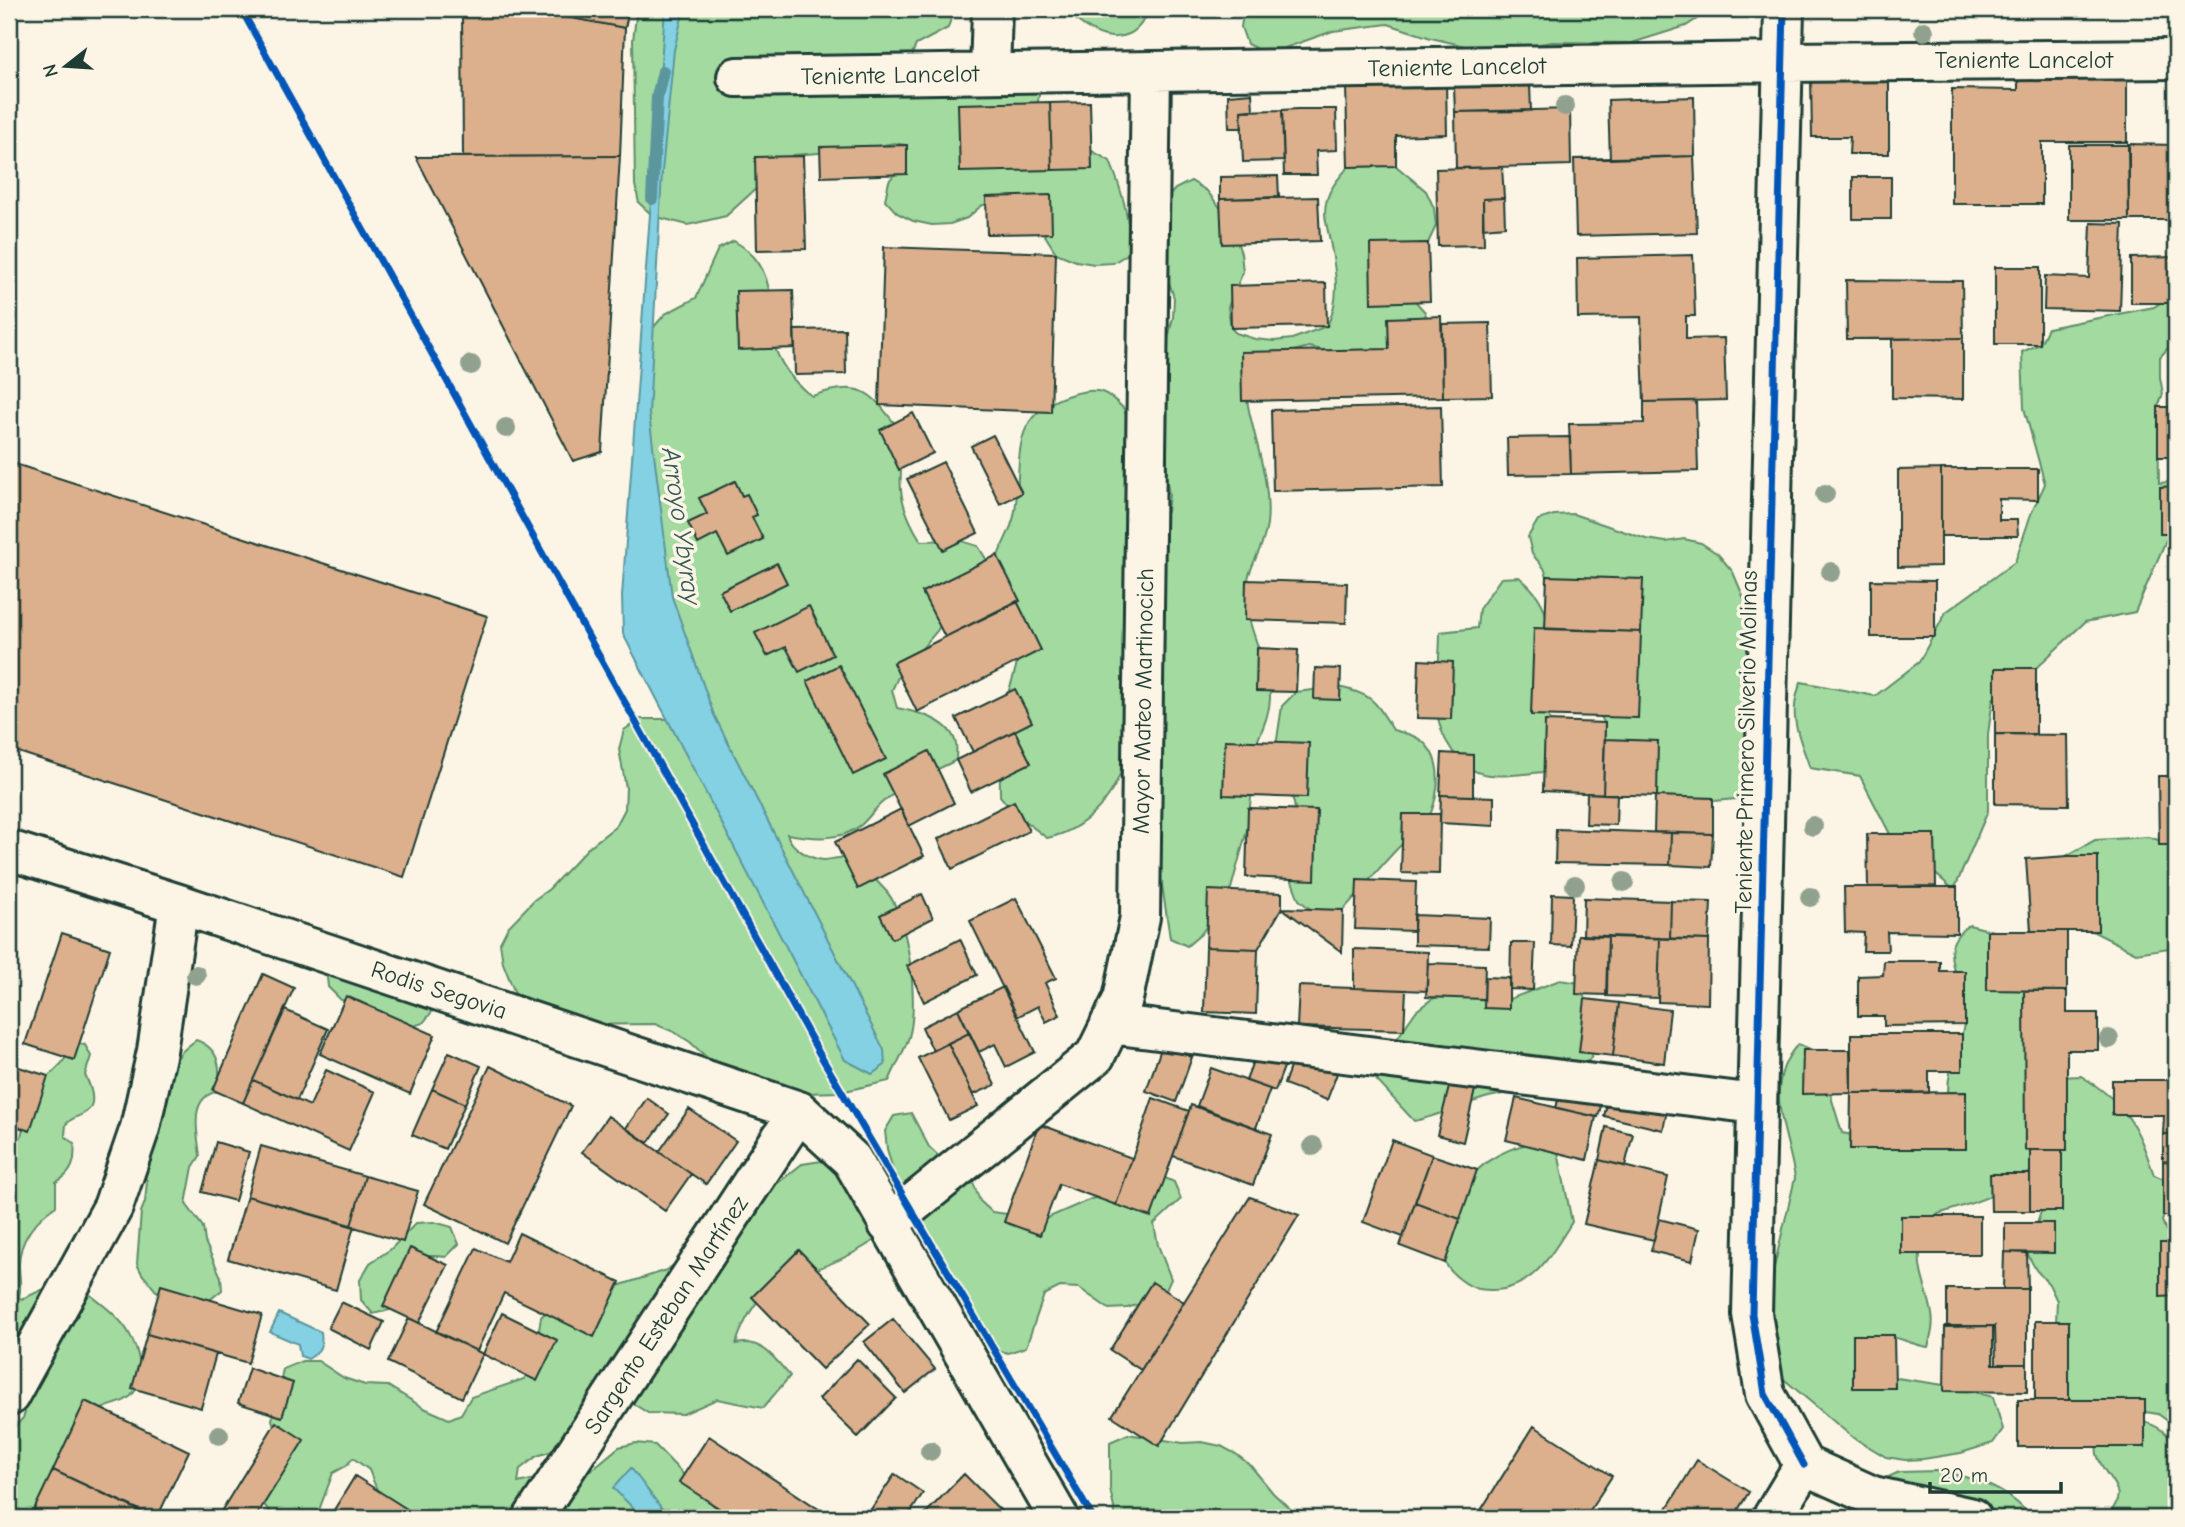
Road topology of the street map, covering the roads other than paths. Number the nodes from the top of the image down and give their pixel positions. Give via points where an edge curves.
1 (992, 9) edge
2 (1784, 9) edge
3 (2176, 58) edge
4 (1782, 62) junction
5 (1151, 71) junction
6 (990, 73) junction
7 (737, 77) dead end
8 (9, 850) edge
9 (179, 904) junction
10 (1110, 1024) junction
11 (1756, 1104) junction
12 (799, 1111) junction
13 (888, 1224) junction
14 (9, 1396) edge
15 (1804, 1465) junction
16 (533, 1518) edge
17 (1059, 1518) edge
18 (1772, 1518) edge
19 (1972, 1518) edge

1 - 6 street
2 - 4 street, Teniente Primero Silverio Molinas
3 - 4 street, Teniente Lancelot
4 - 5 street, Teniente Lancelot
4 - 11 street, Teniente Primero Silverio Molinas
5 - 6 street, Teniente Lancelot
5 - 10 street, Mayor Mateo Martinocich via 1140,917 1123,999
6 - 7 street, Teniente Lancelot
8 - 9 street, Rodis Segovia
9 - 12 street, Rodis Segovia
9 - 14 street via 157,1051 140,1128 113,1207
10 - 11 street
10 - 13 street, Mayor Mateo Martinocich via 1095,1056
11 - 15 street, Teniente Primero Silverio Molinas via 1752,1314 1765,1394
12 - 13 street, Rodis Segovia via 852,1160
12 - 16 street, Sargento Esteban Martínez
13 - 17 street, Rodis Segovia
15 - 18 street
15 - 19 street via 1873,1496

